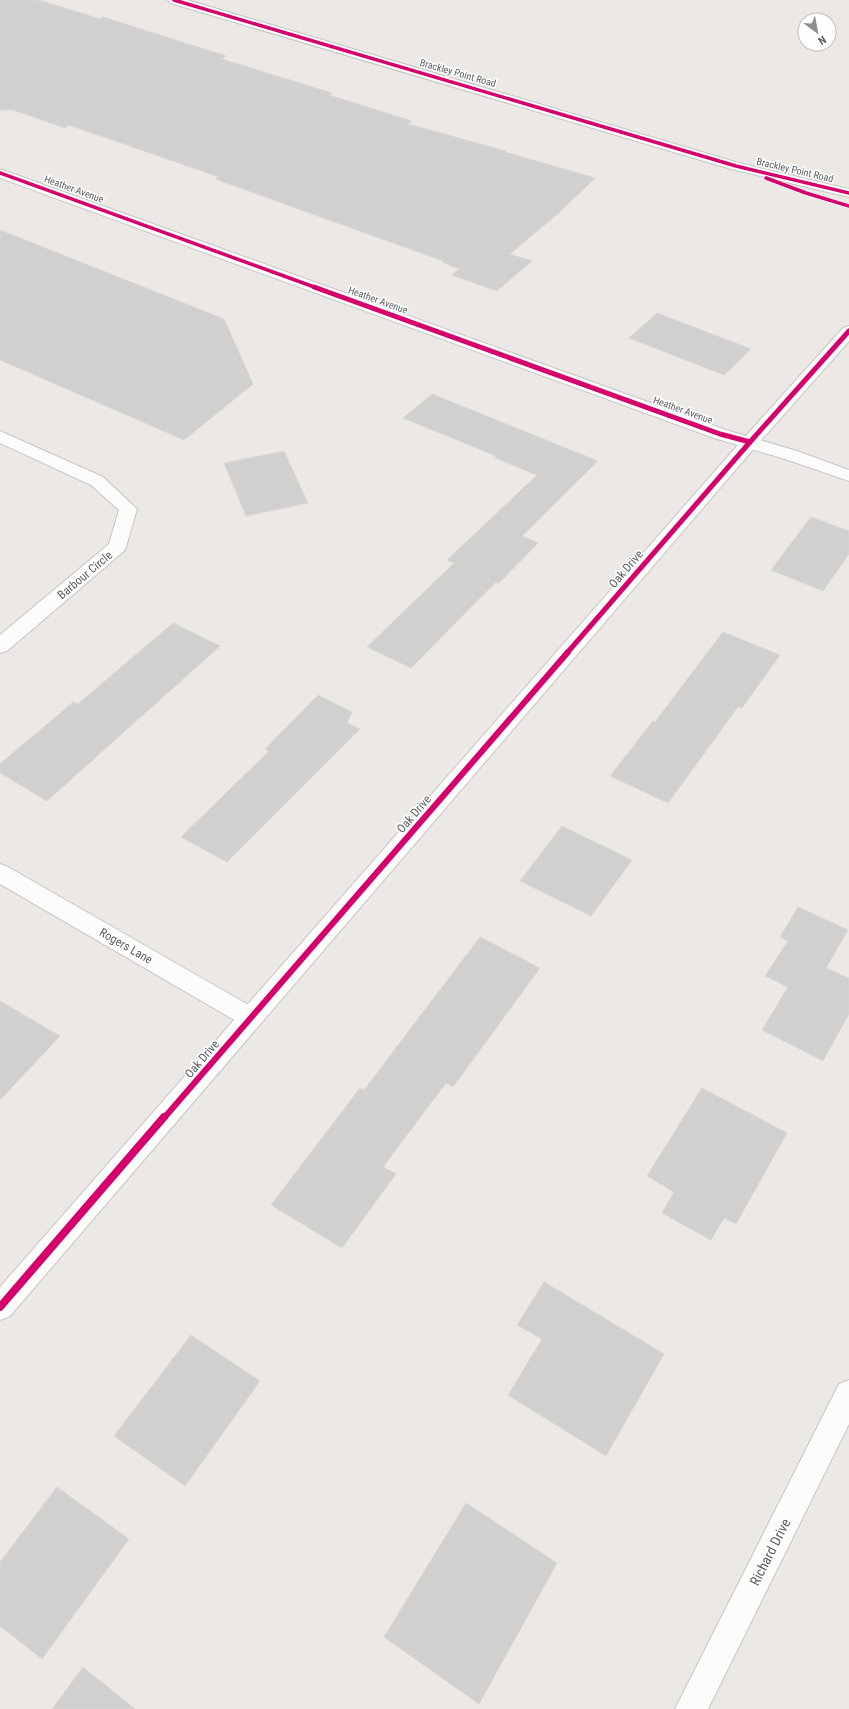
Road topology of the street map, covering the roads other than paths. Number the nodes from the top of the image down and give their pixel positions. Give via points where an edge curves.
1 (174, 0) edge
2 (736, 166) junction
3 (0, 173) edge
4 (849, 193) edge
5 (849, 206) edge
6 (847, 330) edge
7 (0, 436) edge
8 (750, 442) junction
9 (849, 476) edge
10 (0, 646) edge
11 (0, 873) edge
12 (251, 1018) junction
13 (0, 1307) edge
14 (849, 1394) edge
15 (691, 1709) edge

1 - 2 street, Brackley Point Road
2 - 4 street, Brackley Point Road
2 - 5 street, Brackley Point Road via 806,193
3 - 8 street, Heather Avenue via 674,417
6 - 8 street, Oak Drive
7 - 10 street, Barbour Circle via 97,481 128,509 118,547
8 - 9 street, Heather Avenue
8 - 12 street, Oak Drive
11 - 12 street, Rogers Lane
12 - 13 street, Oak Drive
14 - 15 street, Richard Drive

